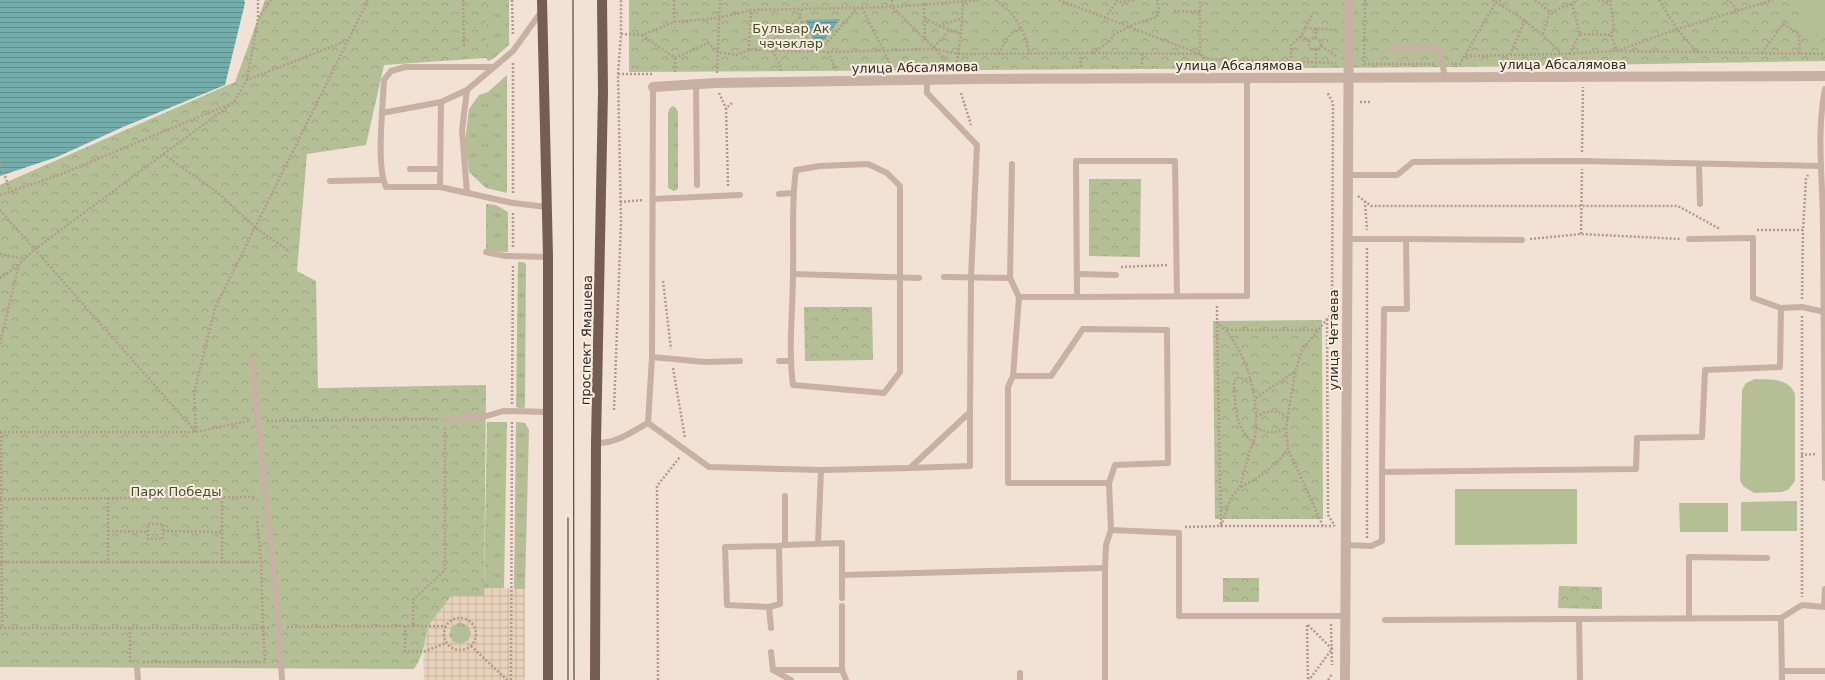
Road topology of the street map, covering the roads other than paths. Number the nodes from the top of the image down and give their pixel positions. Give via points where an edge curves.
1 (542, 0) edge
2 (602, 0) edge
3 (1349, 0) edge
4 (542, 11) junction
5 (1390, 48) dead end
6 (494, 67) junction
7 (1825, 76) edge
8 (1445, 77) junction
9 (1247, 78) junction
10 (1348, 78) junction
11 (927, 80) junction
12 (696, 85) junction
13 (653, 87) joint
14 (1825, 89) edge
15 (467, 90) junction
16 (441, 102) junction
17 (382, 113) junction
18 (1012, 164) dead end
19 (1700, 164) junction
20 (1820, 166) junction
21 (410, 169) dead end
22 (440, 169) junction
23 (1353, 175) junction
24 (382, 180) junction
25 (330, 181) dead end
26 (697, 185) dead end
27 (440, 187) junction
28 (467, 193) junction
29 (793, 193) junction
30 (779, 194) dead end
31 (740, 195) dead end
32 (654, 199) junction
33 (1700, 204) dead end
34 (547, 207) junction
35 (1347, 239) junction
36 (1406, 239) junction
37 (1689, 239) road end
38 (1522, 240) road end
39 (486, 252) dead end
40 (548, 257) junction
41 (793, 274) junction
42 (1077, 274) junction
43 (1116, 275) road end
44 (900, 277) junction
45 (944, 277) dead end
46 (919, 278) dead end
47 (971, 278) junction
48 (1010, 278) junction
49 (1077, 296) junction
50 (1177, 296) junction
51 (1019, 297) junction
52 (1781, 308) junction
53 (1824, 311) edge
54 (652, 357) junction
55 (252, 360) dead end
56 (740, 361) dead end
57 (779, 361) dead end
58 (790, 361) junction
59 (1013, 376) junction
60 (548, 412) junction
61 (970, 412) junction
62 (445, 419) road end
63 (648, 422) junction
64 (596, 443) junction
65 (1825, 454) edge
66 (1825, 461) edge
67 (910, 468) junction
68 (821, 470) junction
69 (1382, 472) junction
70 (1825, 478) edge
71 (1109, 484) junction
72 (785, 496) dead end
73 (1111, 530) junction
74 (818, 543) junction
75 (1345, 545) junction
76 (782, 546) junction
77 (1767, 558) dead end
78 (1105, 568) junction
79 (842, 574) junction
80 (1825, 589) edge
81 (842, 598) dead end
82 (842, 606) dead end
83 (769, 607) junction
84 (1340, 616) junction
85 (1689, 618) junction
86 (1781, 618) junction
87 (1579, 619) junction
88 (1385, 620) dead end
89 (771, 628) dead end
90 (771, 652) dead end
91 (138, 667) dead end
92 (774, 670) junction
93 (842, 670) junction
94 (1782, 671) junction
95 (1825, 671) edge
96 (1020, 673) dead end
97 (138, 680) edge
98 (282, 680) edge
99 (548, 680) edge
100 (595, 680) edge
101 (791, 680) edge
102 (846, 680) edge
103 (1020, 680) edge
104 (1105, 680) edge
105 (1344, 680) edge
106 (1580, 680) edge
107 (1782, 680) edge

1 - 4 main road
2 - 64 main road, проспект Ямашева via 603,92
3 - 10 street, улица Четаева
4 - 6 lane via 513,51
4 - 34 main road
5 - 8 lane via 1439,48
6 - 15 lane
6 - 17 lane via 405,67 391,71 384,80
7 - 8 street, улица Абсалямова
8 - 10 street, улица Абсалямова
9 - 10 street, улица Абсалямова
9 - 11 street, улица Абсалямова
9 - 50 lane via 1247,296
10 - 23 street, улица Четаева
11 - 12 street, улица Абсалямова
11 - 47 lane via 927,93 977,145
12 - 13 street, улица Абсалямова
12 - 26 lane
13 - 32 lane
14 - 20 lane via 1822,103
15 - 16 lane
15 - 28 lane via 462,130
16 - 17 lane
16 - 22 lane
17 - 24 lane
18 - 48 lane
19 - 20 lane
19 - 23 lane via 1582,161 1413,162 1397,175
19 - 33 lane
20 - 53 lane
21 - 22 lane
22 - 27 lane
23 - 35 street, улица Четаева
24 - 25 lane
24 - 27 lane via 386,187
27 - 28 lane
28 - 34 lane
29 - 30 lane
29 - 41 lane
29 - 44 lane via 796,170 868,164 887,173 900,186
31 - 32 lane
32 - 54 lane
34 - 40 main road
35 - 36 lane
35 - 75 street, улица Четаева
36 - 38 lane
36 - 69 lane via 1407,309 1384,309
37 - 52 lane via 1753,238 1753,298
39 - 40 lane via 505,256
40 - 60 main road
41 - 44 lane
41 - 58 lane
42 - 43 lane
42 - 49 lane
42 - 50 lane via 1076,161 1175,161
44 - 46 lane
44 - 58 lane via 900,372 884,393 793,385
45 - 47 lane
47 - 48 lane
47 - 61 lane
48 - 51 lane
49 - 50 lane
49 - 51 lane
51 - 59 lane
52 - 53 lane via 1802,307
52 - 69 lane via 1780,366 1705,370 1702,437 1637,438 1636,469
53 - 65 lane
54 - 56 lane via 705,362
54 - 63 lane
55 - 98 lane
57 - 58 lane
59 - 71 lane via 1008,387 1008,483
59 - 71 lane via 1051,376 1082,329 1167,330 1168,463 1116,465
60 - 62 lane via 503,411 487,416
60 - 99 main road
61 - 67 lane
61 - 67 lane via 970,466
63 - 64 lane via 614,442
63 - 68 lane via 709,467
64 - 100 main road, проспект Ямашева
65 - 66 lane
66 - 70 lane
67 - 68 lane
68 - 74 lane
69 - 75 lane via 1382,541 1371,546
71 - 73 lane
72 - 76 lane
73 - 78 lane via 1106,545
73 - 84 lane via 1179,532 1179,616
74 - 76 lane
74 - 79 lane via 842,543
75 - 84 street, улица Четаева
76 - 83 lane via 780,604
76 - 83 lane via 725,547 727,605
77 - 85 lane via 1689,557
78 - 79 lane
78 - 104 lane
79 - 81 lane
80 - 86 lane via 1824,607 1802,605
82 - 93 lane
83 - 89 lane
84 - 105 street, улица Четаева
85 - 86 lane
85 - 87 lane
86 - 94 lane
87 - 88 lane
87 - 106 lane
90 - 92 lane
91 - 97 lane
92 - 93 lane
92 - 101 lane
93 - 102 lane
94 - 95 lane
94 - 107 lane
96 - 103 lane

